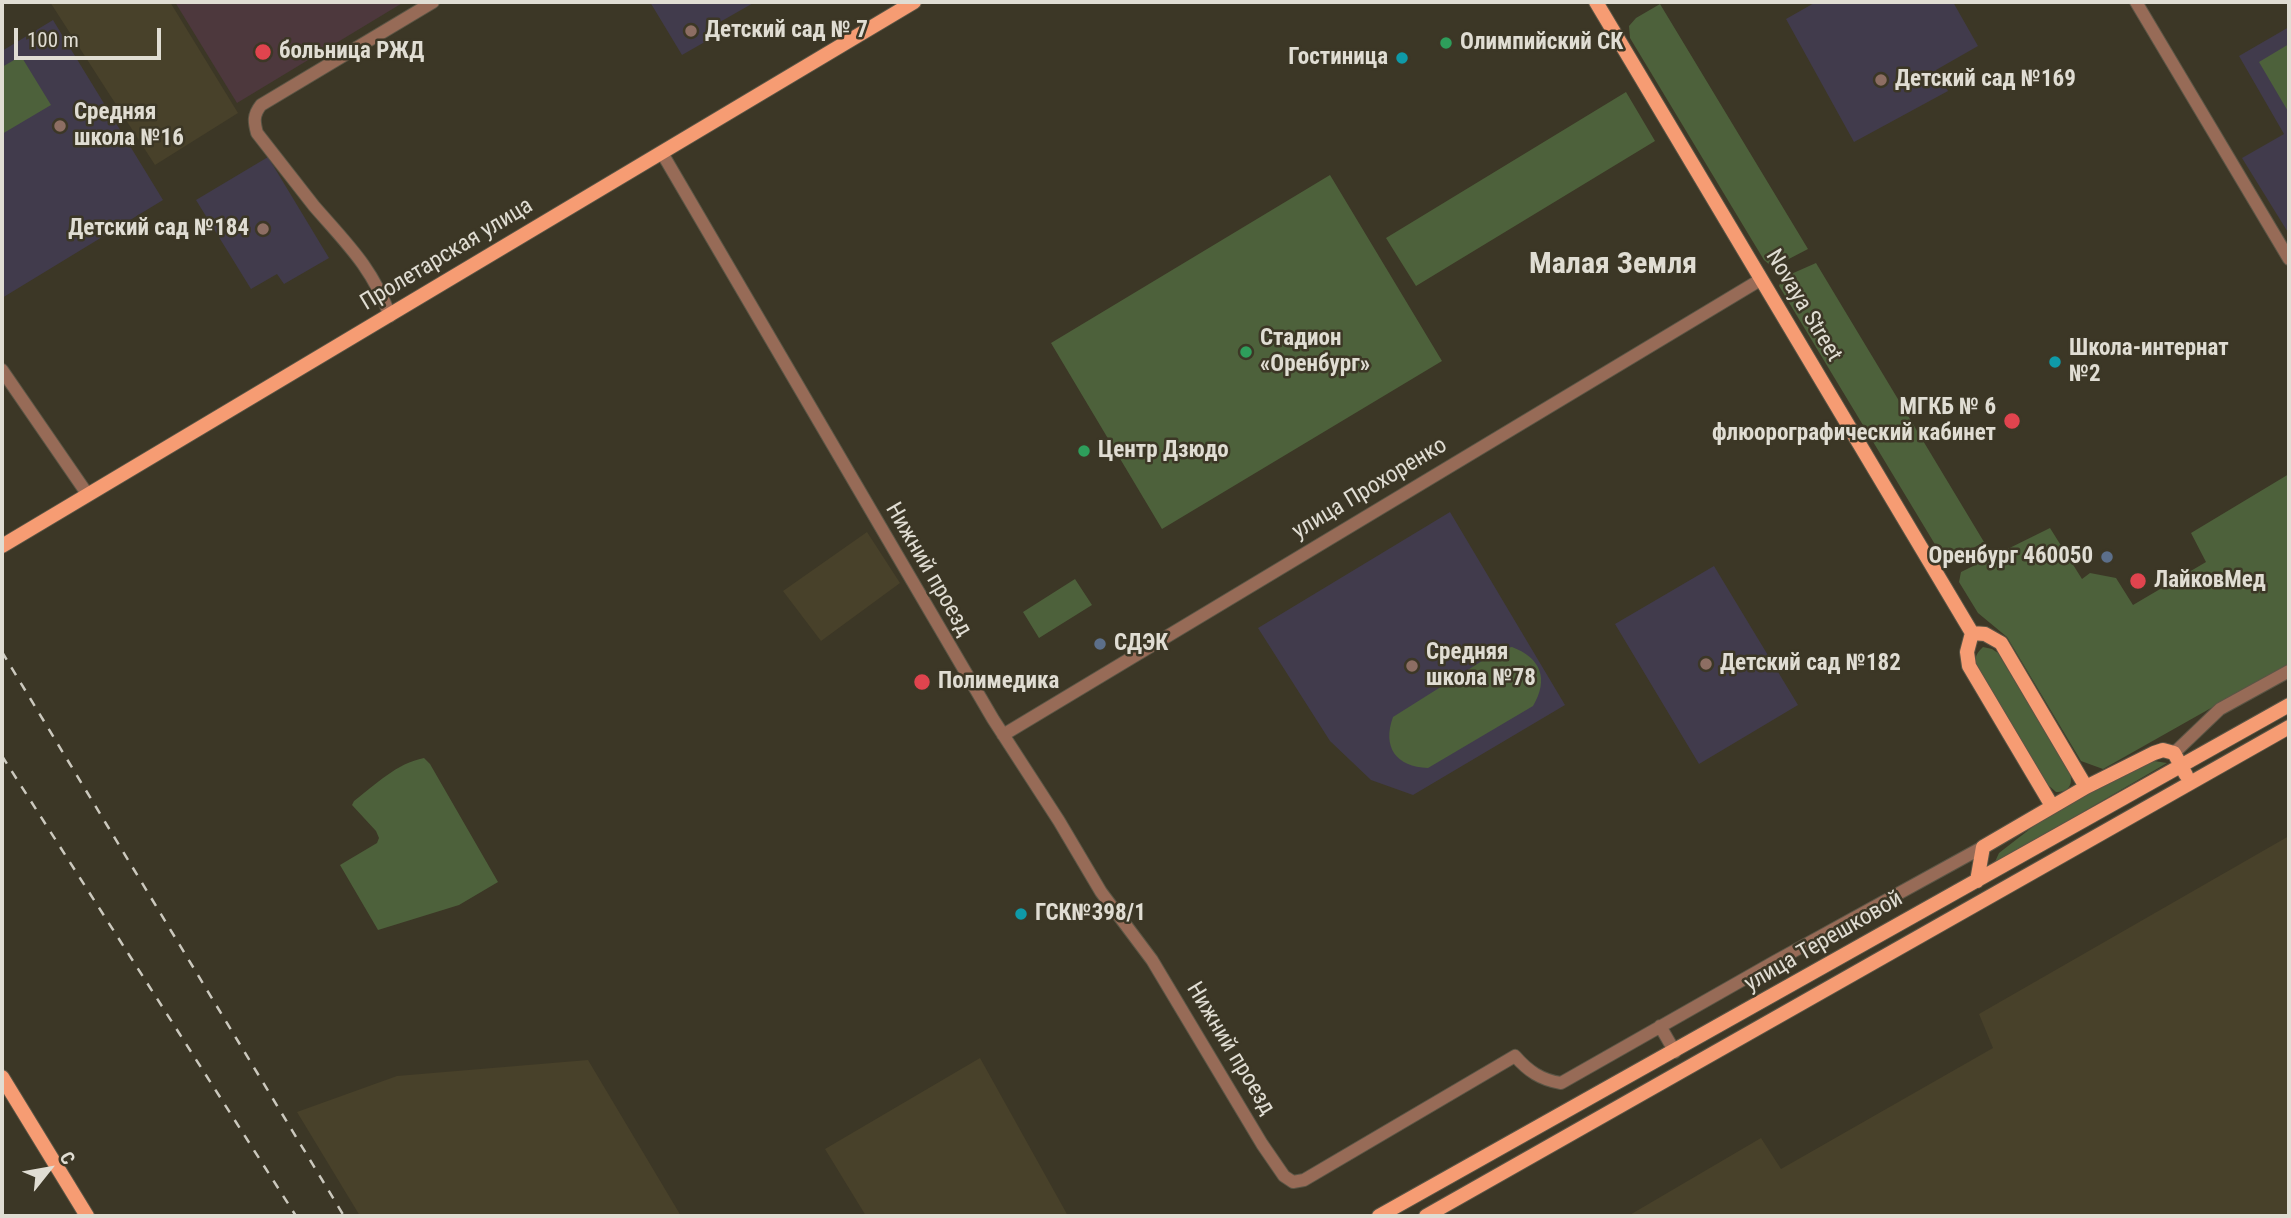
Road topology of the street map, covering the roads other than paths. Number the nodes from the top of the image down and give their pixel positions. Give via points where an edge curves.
1 (433, 2) edge
2 (914, 2) edge
3 (1596, 2) edge
4 (2136, 2) edge
5 (662, 153) junction
6 (2289, 260) edge
7 (1760, 280) junction
8 (390, 316) junction
9 (2, 370) edge
10 (88, 495) junction
11 (2, 546) edge
12 (1972, 633) junction
13 (2289, 671) edge
14 (2289, 705) edge
15 (2289, 727) edge
16 (1003, 735) junction
17 (2174, 753) junction
18 (2181, 766) junction
19 (2190, 783) junction
20 (2086, 787) junction
21 (2052, 806) junction
22 (1983, 847) junction
23 (1977, 881) junction
24 (1799, 982) junction
25 (1809, 999) junction
26 (1660, 1027) junction
27 (1675, 1052) junction
28 (2, 1077) edge
29 (87, 1216) edge
30 (1379, 1216) edge
31 (1426, 1216) edge

1 - 8 street via 261,105 255,113 257,133 354,250 381,292
2 - 5 main road, Пролетарская улица
3 - 7 main road, Novaya Street
4 - 6 street
5 - 8 main road, Пролетарская улица
5 - 16 street, Нижний проезд
7 - 12 main road, Novaya Street
7 - 16 street, улица Прохоренко
8 - 10 main road, Пролетарская улица
9 - 10 street
10 - 11 main road, Пролетарская улица
12 - 20 main road via 2001,643
12 - 21 main road via 1969,666
13 - 17 street via 2220,709
14 - 18 main road, улица Терешковой
15 - 19 main road, улица Терешковой
16 - 26 street, Нижний проезд via 1101,892 1152,960 1262,1144 1293,1182 1304,1180 1516,1056 1526,1070 1561,1083
17 - 18 main road
17 - 20 main road via 2154,753
18 - 19 main road
18 - 23 main road, улица Терешковой
19 - 25 main road, улица Терешковой
20 - 21 main road
21 - 22 main road
22 - 23 main road
22 - 26 street
23 - 24 main road, улица Терешковой
24 - 25 main road via 1799,991
24 - 27 main road, улица Терешковой
25 - 31 main road, улица Терешковой
26 - 27 street
27 - 30 main road, улица Терешковой
28 - 29 main road

